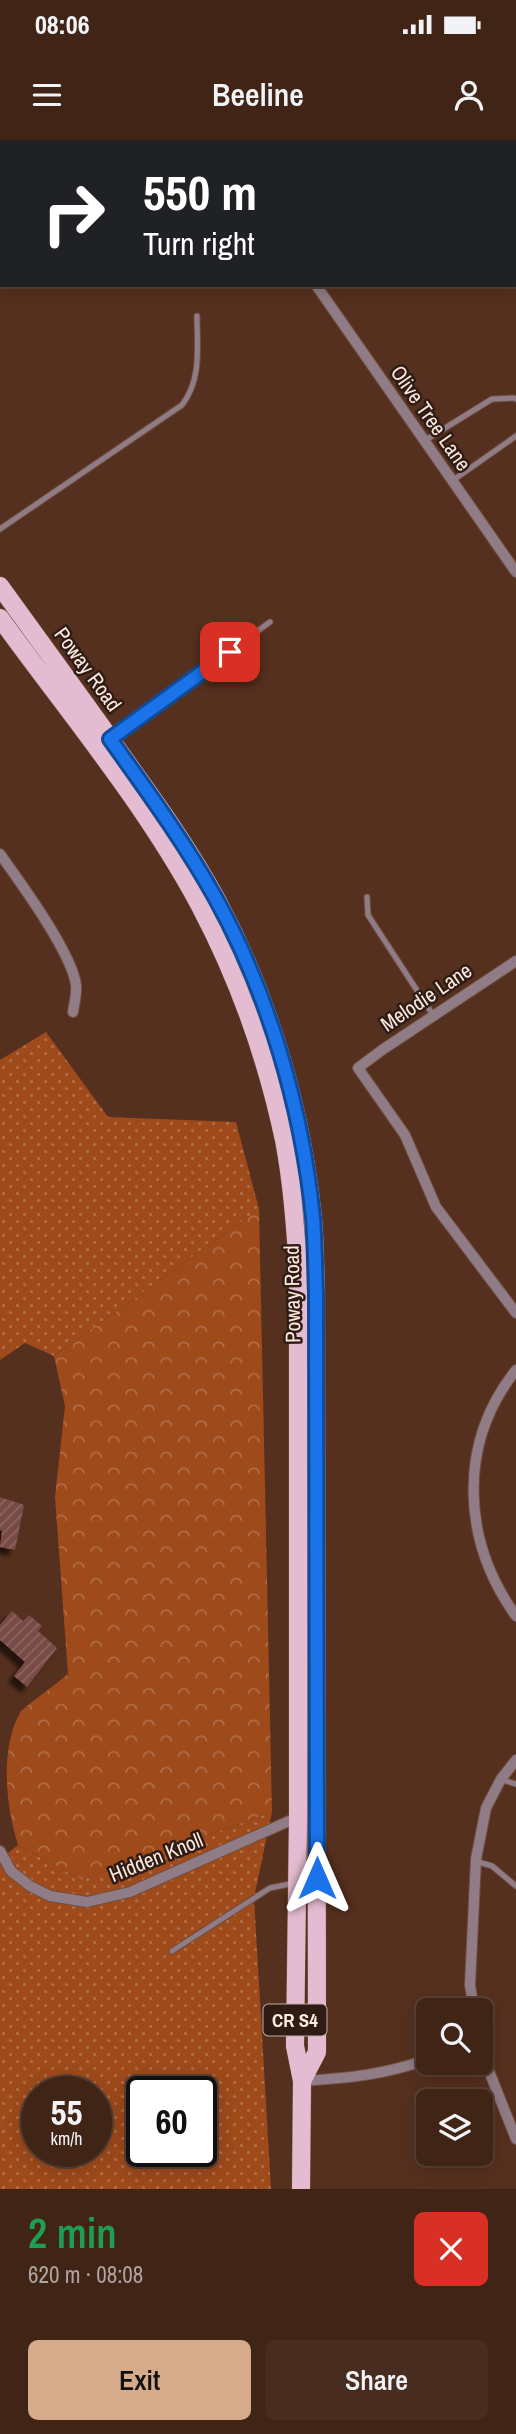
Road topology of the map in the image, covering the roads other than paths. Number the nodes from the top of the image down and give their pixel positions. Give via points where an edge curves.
1 (317, 287) edge
2 (197, 316) dead end
3 (516, 400) edge
4 (516, 436) edge
5 (424, 441) junction
6 (452, 481) junction
7 (0, 529) edge
8 (516, 572) edge
9 (0, 586) edge
10 (0, 618) edge
11 (270, 622) dead end
12 (103, 744) junction
13 (0, 854) edge
14 (367, 897) dead end
15 (516, 961) edge
16 (73, 1012) dead end
17 (433, 1015) junction
18 (516, 1313) edge
19 (516, 1370) edge
20 (516, 1616) edge
21 (516, 1760) edge
22 (501, 1779) junction
23 (516, 1784) edge
24 (298, 1817) junction
25 (0, 1851) edge
26 (475, 1861) junction
27 (317, 1878) junction
28 (297, 1881) junction
29 (516, 1886) edge
30 (172, 1951) dead end
31 (472, 1998) edge
32 (416, 2063) edge
33 (491, 2075) edge
34 (302, 2081) junction
35 (516, 2139) edge
36 (301, 2189) edge

1 - 5 street, Olive Tree Lane
2 - 7 lane via 197,372 192,392 182,405
3 - 5 lane via 492,399
4 - 6 lane
5 - 6 street, Olive Tree Lane
6 - 8 street, Olive Tree Lane
9 - 12 main road, Poway Road / CR S4
10 - 12 main road, Poway Road / CR S4
11 - 12 lane
12 - 24 main road, Poway Road / CR S4 via 221,947 249,1021 284,1141 298,1267
12 - 27 main road, Poway Road / CR S4 via 190,853 244,956 290,1089 304,1160 313,1219 316,1293
13 - 16 street via 30,894 72,968 76,986
14 - 17 lane via 368,915
15 - 17 street, Melodie Lane
17 - 18 street, Melodie Lane via 358,1068 405,1135 436,1207
19 - 20 street via 483,1429 473,1496 492,1578
21 - 22 street
22 - 23 lane
22 - 26 street via 486,1808
24 - 25 street, Hidden Knoll via 130,1892 87,1902 50,1896 30,1886 10,1871
24 - 28 main road, Poway Road / CR S4
26 - 29 lane via 492,1866
26 - 31 street
27 - 28 lane
27 - 34 main road, Poway Road / CR S4 via 317,2052
28 - 30 lane via 270,1888
28 - 34 main road, Poway Road / CR S4 via 295,2046
32 - 34 street via 357,2078
33 - 35 street
34 - 36 main road, Poway Road / CR S4

